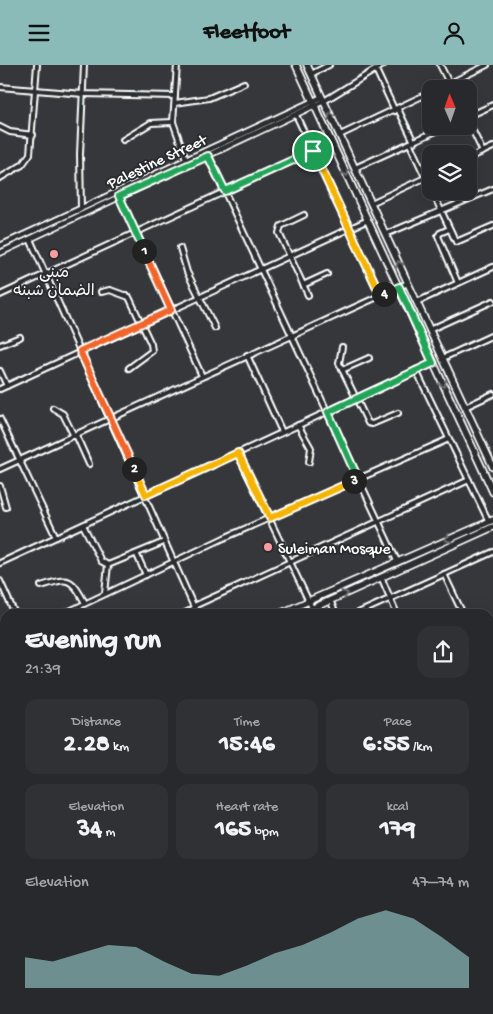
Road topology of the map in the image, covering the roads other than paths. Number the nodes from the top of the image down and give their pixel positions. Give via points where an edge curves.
1 (37, 65) edge
2 (84, 65) edge
3 (177, 65) edge
4 (296, 65) edge
5 (307, 65) edge
6 (329, 65) edge
7 (383, 65) edge
8 (440, 65) edge
9 (487, 65) edge
10 (376, 70) junction
11 (312, 74) junction
12 (448, 80) edge
13 (456, 80) edge
14 (244, 83) dead end
15 (0, 87) edge
16 (36, 91) junction
17 (83, 94) junction
18 (175, 96) junction
19 (422, 97) edge
20 (324, 98) junction
21 (175, 103) junction
22 (314, 103) junction
23 (493, 105) edge
24 (397, 110) junction
25 (478, 112) edge
26 (296, 115) junction
27 (173, 122) junction
28 (0, 127) edge
29 (33, 135) junction
30 (340, 135) junction
31 (428, 135) edge
32 (475, 135) edge
33 (123, 140) dead end
34 (412, 143) junction
35 (493, 147) edge
36 (313, 151) junction
37 (483, 152) junction
38 (477, 155) edge
39 (208, 156) junction
40 (186, 159) junction
41 (422, 167) edge
42 (355, 168) junction
43 (0, 178) edge
44 (422, 179) edge
45 (492, 190) edge
46 (225, 191) junction
47 (493, 195) edge
48 (119, 196) junction
49 (435, 200) edge
50 (371, 203) junction
51 (82, 209) junction
52 (440, 210) junction
53 (304, 215) dead end
54 (368, 220) junction
55 (493, 226) edge
56 (48, 227) junction
57 (349, 228) junction
58 (449, 229) junction
59 (135, 232) junction
60 (386, 234) junction
61 (30, 239) junction
62 (1, 244) edge
63 (180, 248) dead end
64 (0, 253) edge
65 (288, 255) junction
66 (493, 267) edge
67 (260, 268) junction
68 (326, 274) dead end
69 (46, 275) junction
70 (408, 283) junction
71 (458, 283) junction
72 (303, 285) junction
73 (399, 287) junction
74 (101, 292) dead end
75 (0, 295) edge
76 (308, 295) dead end
77 (381, 296) junction
78 (199, 297) junction
79 (493, 301) edge
80 (417, 302) junction
81 (171, 310) junction
82 (141, 323) junction
83 (215, 328) dead end
84 (429, 330) junction
85 (290, 335) junction
86 (493, 335) edge
87 (20, 337) dead end
88 (0, 345) edge
89 (342, 347) dead end
90 (80, 351) junction
91 (247, 355) junction
92 (369, 358) dead end
93 (443, 359) junction
94 (433, 363) junction
95 (129, 368) dead end
96 (342, 370) junction
97 (416, 370) junction
98 (0, 371) edge
99 (202, 376) junction
100 (7, 387) junction
101 (0, 389) edge
102 (493, 394) edge
103 (356, 398) junction
104 (465, 407) junction
105 (53, 408) dead end
106 (328, 412) junction
107 (398, 413) dead end
108 (111, 418) junction
109 (0, 419) edge
110 (298, 425) junction
111 (282, 432) junction
112 (75, 436) junction
113 (449, 439) junction
114 (238, 453) junction
115 (19, 461) junction
116 (309, 461) dead end
117 (89, 464) dead end
118 (493, 467) edge
119 (0, 469) edge
120 (358, 479) junction
121 (469, 480) junction
122 (0, 486) edge
123 (493, 492) edge
124 (146, 495) junction
125 (6, 507) dead end
126 (270, 518) junction
127 (492, 521) edge
128 (378, 523) junction
129 (83, 525) junction
130 (56, 537) junction
131 (164, 542) junction
132 (432, 547) junction
133 (493, 552) edge
134 (435, 554) junction
135 (137, 555) junction
136 (397, 561) junction
137 (0, 563) edge
138 (174, 563) junction
139 (291, 563) junction
140 (108, 565) junction
141 (444, 573) junction
142 (146, 575) junction
143 (382, 579) junction
144 (0, 581) edge
145 (41, 586) dead end
146 (105, 593) junction
147 (390, 599) junction
148 (330, 600) junction
149 (308, 601) junction
150 (85, 603) junction
151 (194, 607) junction
152 (312, 608) joint
153 (14, 609) edge
154 (73, 609) edge
155 (191, 609) edge
156 (290, 609) edge
157 (334, 609) edge
158 (367, 609) edge
159 (395, 609) edge
160 (461, 609) edge

1 - 16 street
2 - 17 street
3 - 18 street
4 - 22 main road
5 - 11 main road
6 - 11 street
7 - 10 street
8 - 12 street
9 - 13 street
10 - 20 street
10 - 24 street
11 - 20 main road
14 - 21 street via 208,98
15 - 16 street
16 - 17 street
16 - 29 street
17 - 18 street
17 - 51 street
18 - 21 street
19 - 24 street
20 - 22 street, Palestine Street
30 -> 20 main road
21 - 27 street
22 - 26 street, Palestine Street
22 - 40 street, Palestine Street
22 -> 54 main road
23 - 25 street
24 - 30 street
24 - 34 street
26 - 36 street
26 - 39 street, Palestine Street
27 - 33 street via 151,123
27 - 40 street
28 - 29 street via 10,132
29 - 43 street via 28,158
30 - 42 main road
31 - 34 street
32 - 37 street
34 - 41 street
34 - 42 street
35 - 37 street
36 - 46 street
36 - 57 street
37 - 38 street
39 - 46 street
39 - 48 street, Palestine Street
40 - 51 street, Palestine Street
42 - 50 main road
44 - 50 street
45 - 47 street
45 - 52 street
46 - 59 street
46 - 67 street
48 - 56 street, Palestine Street
48 - 59 street
49 - 52 street
50 - 60 main road
51 - 56 street, Palestine Street
52 - 58 street
52 - 60 street
53 - 65 street via 279,227
54 - 57 street
54 - 73 main road
55 - 58 street via 458,242
56 - 61 street, Palestine Street
56 - 62 street, Palestine Street
57 - 65 street
57 - 77 street
58 - 71 street via 438,236
59 - 69 street
59 - 81 street
70 -> 60 main road
61 - 64 street, Palestine Street
61 - 69 street
63 - 78 street
65 - 67 street
65 - 72 street
66 - 71 street
67 - 78 street
67 - 85 street
68 - 72 street
69 - 75 street
69 - 90 street
70 - 73 street
70 - 80 main road
71 - 80 street
72 - 76 street
73 - 77 street
73 - 94 main road
74 - 82 street via 110,290 128,297
77 - 85 street
78 - 81 street
78 - 83 street
79 - 84 street
80 - 84 main road
81 - 82 street
81 - 99 street
82 - 90 street
82 - 95 street via 152,351
84 - 93 main road
85 - 91 street
85 - 106 street
86 - 93 street
87 - 88 street
89 - 96 street
90 - 100 street
90 - 108 street
91 - 99 street
91 - 111 street
92 - 96 street
93 - 104 main road
94 - 97 street
94 -> 123 main road
96 - 103 street
97 - 103 street
97 - 113 street
98 - 100 street
99 - 108 street
100 - 101 street
102 - 104 street
103 - 106 street
103 - 107 street via 370,425
104 - 118 main road
105 - 112 street via 63,414
106 - 110 street
106 - 120 street
108 - 112 street
108 - 124 street
109 - 115 street
110 - 111 street
110 - 116 street via 311,448
111 - 114 street
112 - 115 street
112 - 117 street
113 - 120 street
113 - 121 street
114 - 124 street
114 - 126 street
115 - 119 street
115 - 130 street
120 - 126 street
120 - 128 street
121 - 127 street
121 - 128 street
122 - 125 street
124 - 129 street
124 - 131 street
126 - 138 street
126 - 139 street
127 -> 132 main road
127 - 134 main road
128 - 136 street
128 - 139 street
129 - 130 street
129 - 140 street via 101,561
130 - 137 street
131 - 135 street
131 - 138 street
132 - 134 main road
132 - 136 main road
133 - 141 street
134 - 143 main road
135 - 140 street
135 - 142 street
136 - 149 main road
138 - 142 street
138 - 151 street
139 - 149 street
139 - 151 street
140 - 146 street
141 - 147 street
141 - 160 street
142 - 146 street
143 - 147 street
148 -> 143 main road
144 - 153 street
145 - 150 street via 69,580 75,584
146 - 150 street
147 - 158 street
147 - 159 street
148 - 152 main road
148 - 157 street
149 - 152 street
149 - 156 main road
150 - 154 street
151 - 155 street

